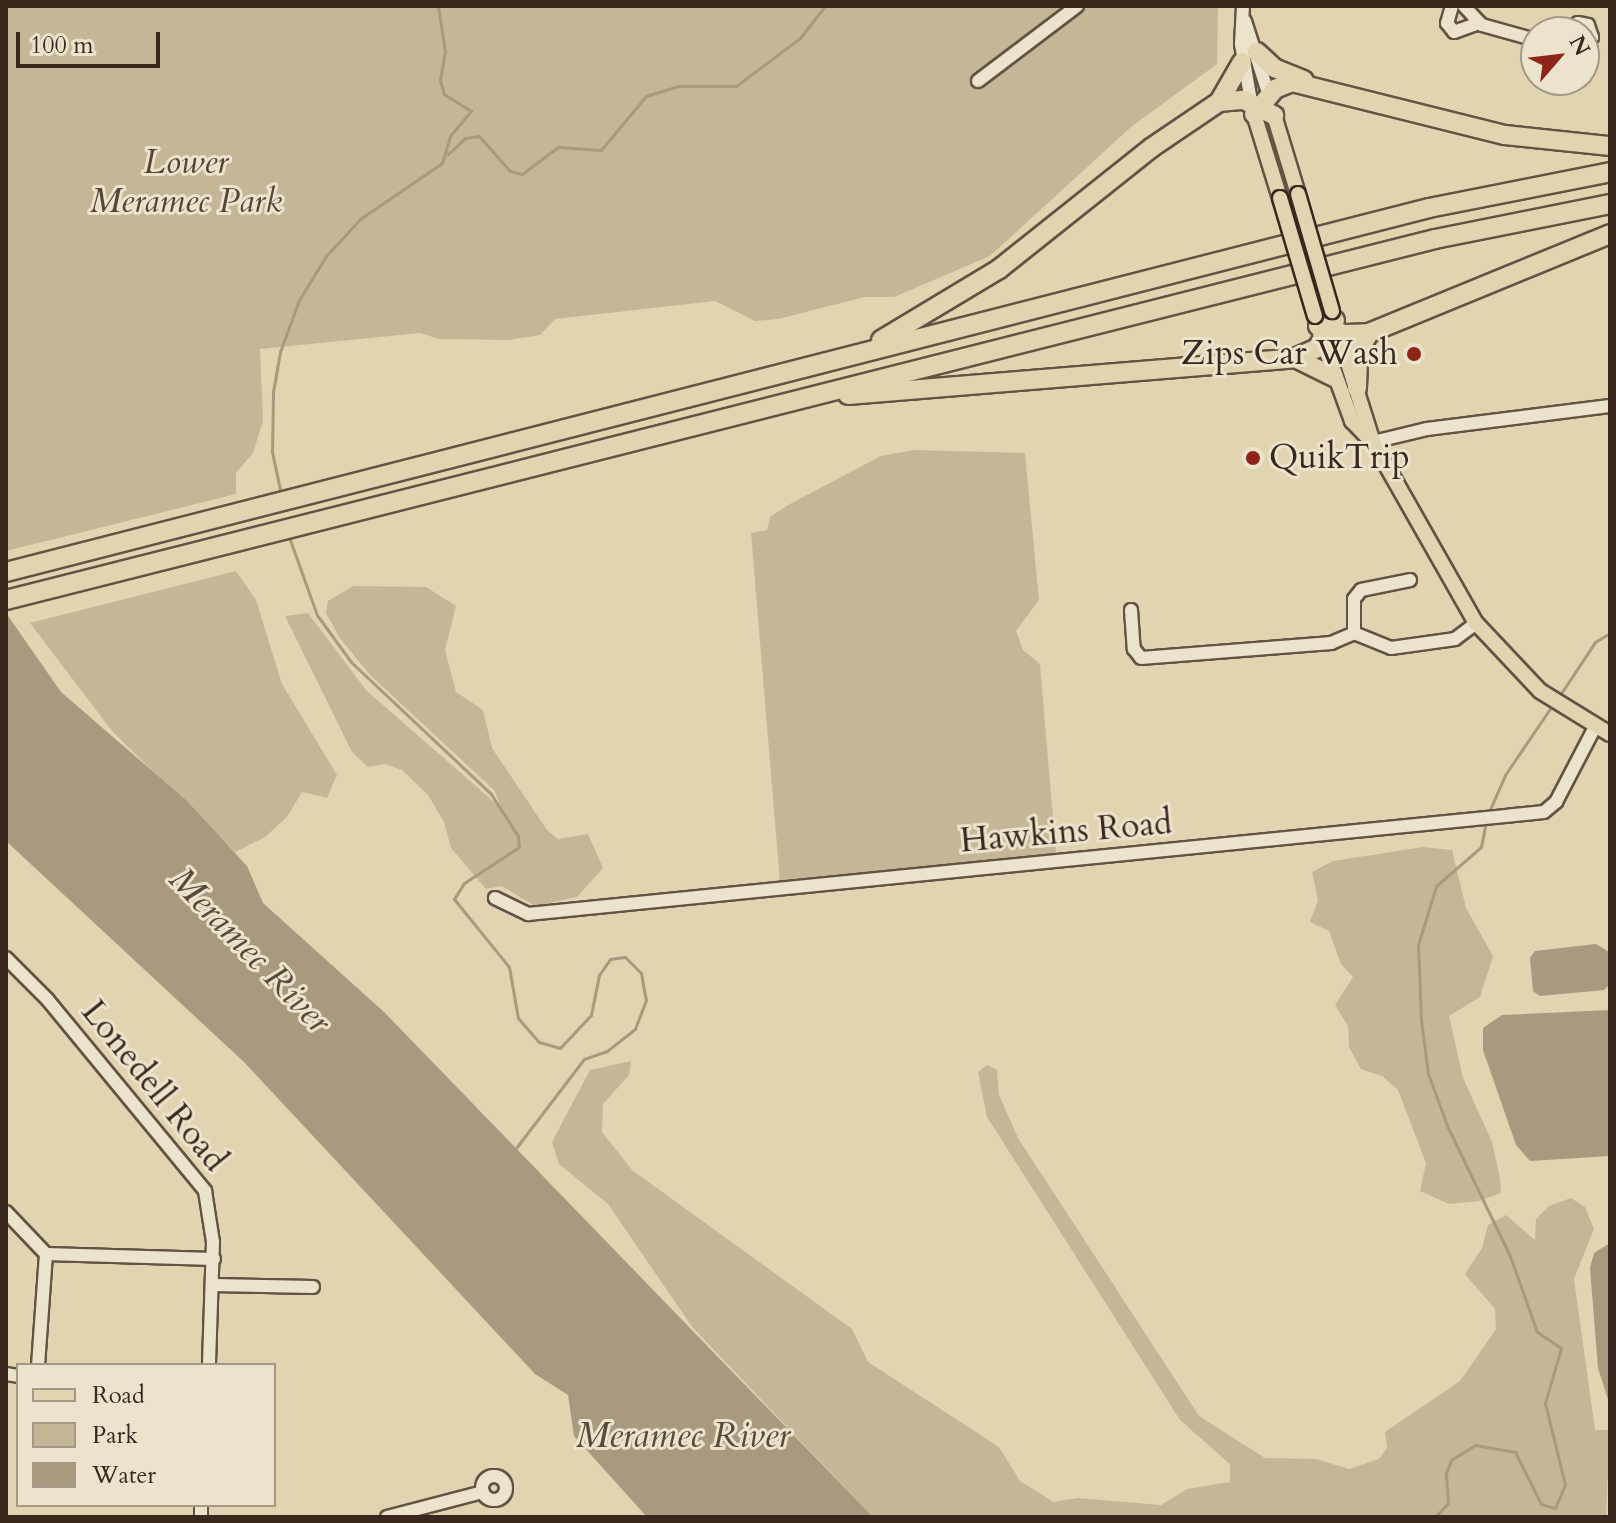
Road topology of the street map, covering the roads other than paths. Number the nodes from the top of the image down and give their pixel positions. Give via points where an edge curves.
1 (1077, 6) edge
2 (1452, 6) edge
3 (1464, 6) edge
4 (1243, 12) edge
5 (1479, 23) junction
6 (1520, 35) edge
7 (1250, 57) junction
8 (978, 81) dead end
9 (1318, 86) junction
10 (1219, 102) junction
11 (1261, 106) junction
12 (1610, 146) edge
13 (1610, 172) edge
14 (1610, 204) edge
15 (1610, 234) edge
16 (1327, 326) junction
17 (1369, 333) junction
18 (862, 351) junction
19 (1295, 358) junction
20 (1334, 377) junction
21 (1357, 388) junction
22 (809, 397) junction
23 (1610, 406) edge
24 (1373, 442) junction
25 (6, 572) edge
26 (1410, 580) dead end
27 (6, 600) edge
28 (1131, 610) dead end
29 (1476, 623) junction
30 (1354, 633) junction
31 (1595, 727) junction
32 (1610, 734) edge
33 (495, 898) dead end
34 (6, 958) edge
35 (6, 1212) edge
36 (46, 1254) junction
37 (214, 1259) junction
38 (213, 1285) junction
39 (313, 1287) dead end
40 (38, 1363) edge
41 (209, 1363) edge
42 (483, 1492) dead end
43 (387, 1517) edge

1 - 8 street
2 - 5 street via 1447,23 1454,32
3 - 5 street
4 - 7 street
5 - 6 street
7 - 9 highway
7 - 10 highway
7 - 11 street
7 - 11 street
9 - 11 highway via 1292,82
9 - 12 highway via 1493,133
10 - 11 highway
10 - 18 highway via 1151,148 999,269
11 - 16 main road, bridge via 1280,198
11 - 16 main road, bridge via 1298,194
13 - 18 highway via 1454,201
14 - 22 highway via 1448,236
15 - 17 highway
16 - 17 highway
16 - 19 highway
16 - 20 main road
16 - 21 main road
17 - 21 highway via 1358,353
18 - 25 highway
19 - 20 highway
19 - 22 highway via 952,390
20 - 24 main road via 1352,421
21 - 24 main road
22 - 27 highway
23 - 24 street via 1395,434
24 - 29 main road
26 - 30 street via 1361,590 1354,599
28 - 30 street via 1134,649 1141,658 1331,643
29 - 30 street via 1455,639 1391,648
29 - 31 main road via 1519,672
31 - 32 main road
31 - 33 street, Hawkins Road via 1556,802 1544,812 1277,846 528,914
34 - 37 street, Lonedell Road via 41,991 199,1181 211,1206
35 - 36 street
36 - 37 street
36 - 40 street
37 - 38 street, Lonedell Road
38 - 39 street
38 - 41 street, Lonedell Road
42 - 43 street

